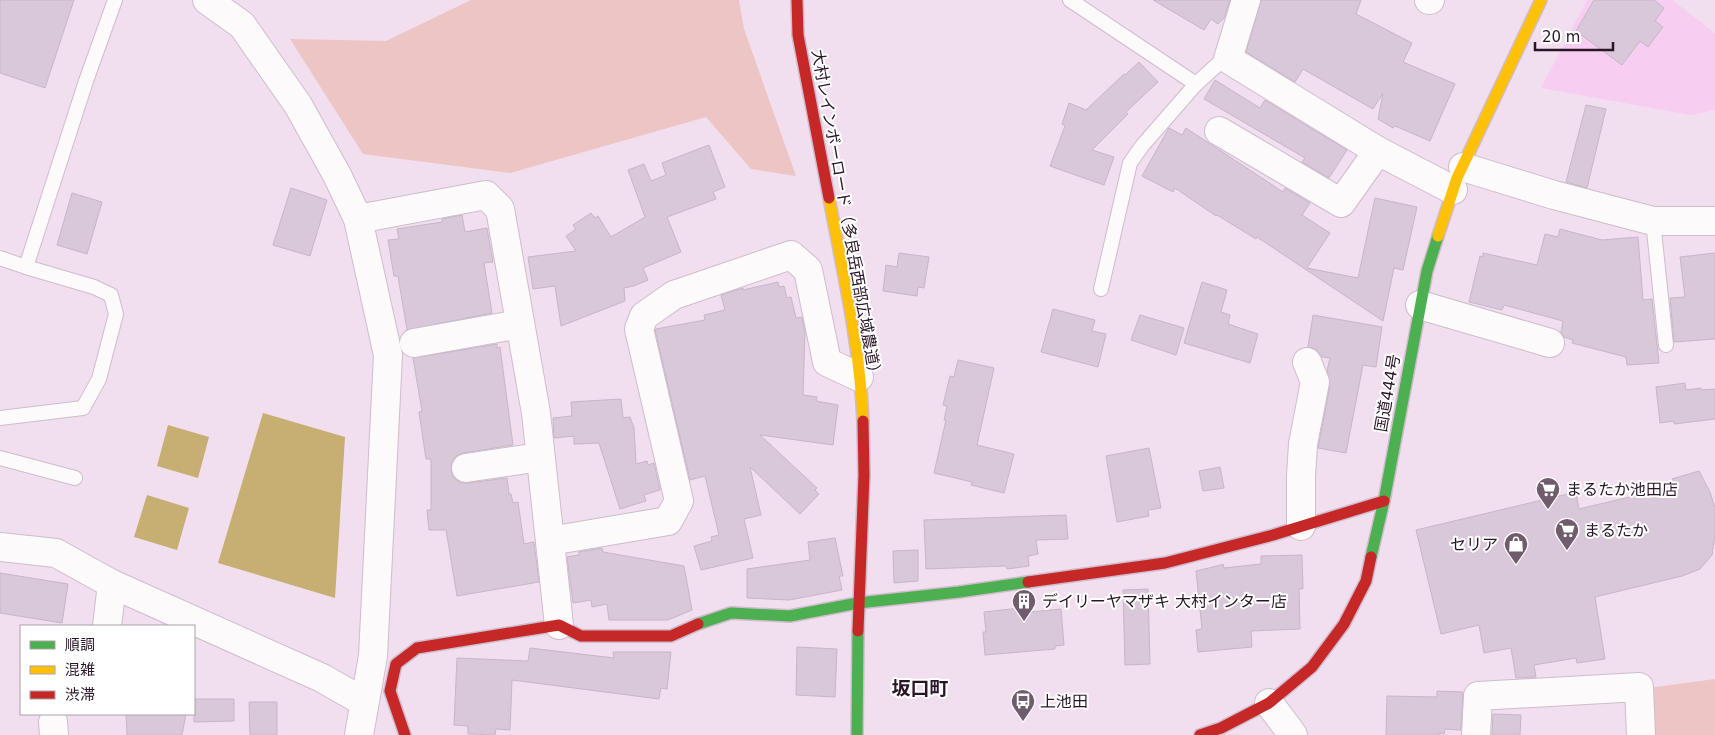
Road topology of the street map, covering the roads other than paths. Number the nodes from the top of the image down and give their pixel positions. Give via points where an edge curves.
1 (115, 0) edge
2 (207, 0) edge
3 (797, 0) edge
4 (1070, 0) edge
5 (1246, 0) edge
6 (1541, 0) edge
7 (1228, 59) junction
8 (1196, 84) junction
9 (1219, 131) dead end
10 (1378, 151) junction
11 (1458, 178) junction
12 (358, 220) junction
13 (1653, 221) junction
14 (1715, 221) edge
15 (0, 258) edge
16 (26, 267) junction
17 (1101, 289) dead end
18 (1420, 305) junction
19 (520, 324) junction
20 (414, 342) dead end
21 (1550, 343) dead end
22 (1666, 345) dead end
23 (1306, 362) dead end
24 (859, 377) junction
25 (0, 418) edge
26 (540, 457) junction
27 (0, 458) edge
28 (466, 468) dead end
29 (75, 478) dead end
30 (1384, 501) junction
31 (1302, 526) junction
32 (550, 541) junction
33 (0, 548) edge
34 (112, 584) junction
35 (858, 602) junction
36 (107, 625) edge
37 (559, 625) junction
38 (364, 702) junction
39 (1269, 702) junction
40 (359, 735) edge
41 (405, 735) edge
42 (857, 735) edge
43 (1200, 735) edge
44 (1293, 735) edge
45 (1476, 735) edge
46 (1641, 735) edge

1 - 16 lane
2 - 12 street via 242,25 298,105 337,174
3 - 24 main road, 大村レインボーロード（多良岳西部広域農道） via 798,35 852,317
4 - 8 lane
5 - 7 street
6 - 11 main road, 国道444号
7 - 8 lane
7 - 10 street
8 - 17 lane via 1130,163
9 - 10 street via 1341,202
10 - 11 street
11 - 13 street via 1554,196
11 - 18 main road, 国道444号 via 1427,271
12 - 19 street via 486,195 500,209
12 - 38 street via 388,354 373,656
13 - 14 street
13 - 22 lane
15 - 16 lane
16 - 25 lane via 111,295 116,314 99,379 83,408
18 - 21 street
18 - 30 main road, 国道444号
19 - 20 street
19 - 26 street
23 - 31 street via 1315,382 1303,444
24 - 32 street via 827,362 808,270 791,255 674,295 644,316 639,329 678,501 668,521
24 - 35 main road, 大村レインボーロード（多良岳西部広域農道） via 864,475
26 - 28 street
26 - 32 street
27 - 29 lane
30 - 31 main road
30 - 39 main road, 国道444号 via 1366,581 1344,624 1312,667
31 - 35 main road via 1165,563 959,592
32 - 37 street
33 - 34 street via 56,553
34 - 36 street
34 - 38 street via 314,674
35 - 37 main road via 790,616 731,613 671,636 581,636
35 - 42 main road, 大村レインボーロード（多良岳西部広域農道）
37 - 41 main road via 417,648 396,664 390,690
38 - 40 street
39 - 43 main road, 国道444号 via 1221,728
39 - 44 street
45 - 46 street via 1478,696 1639,687

